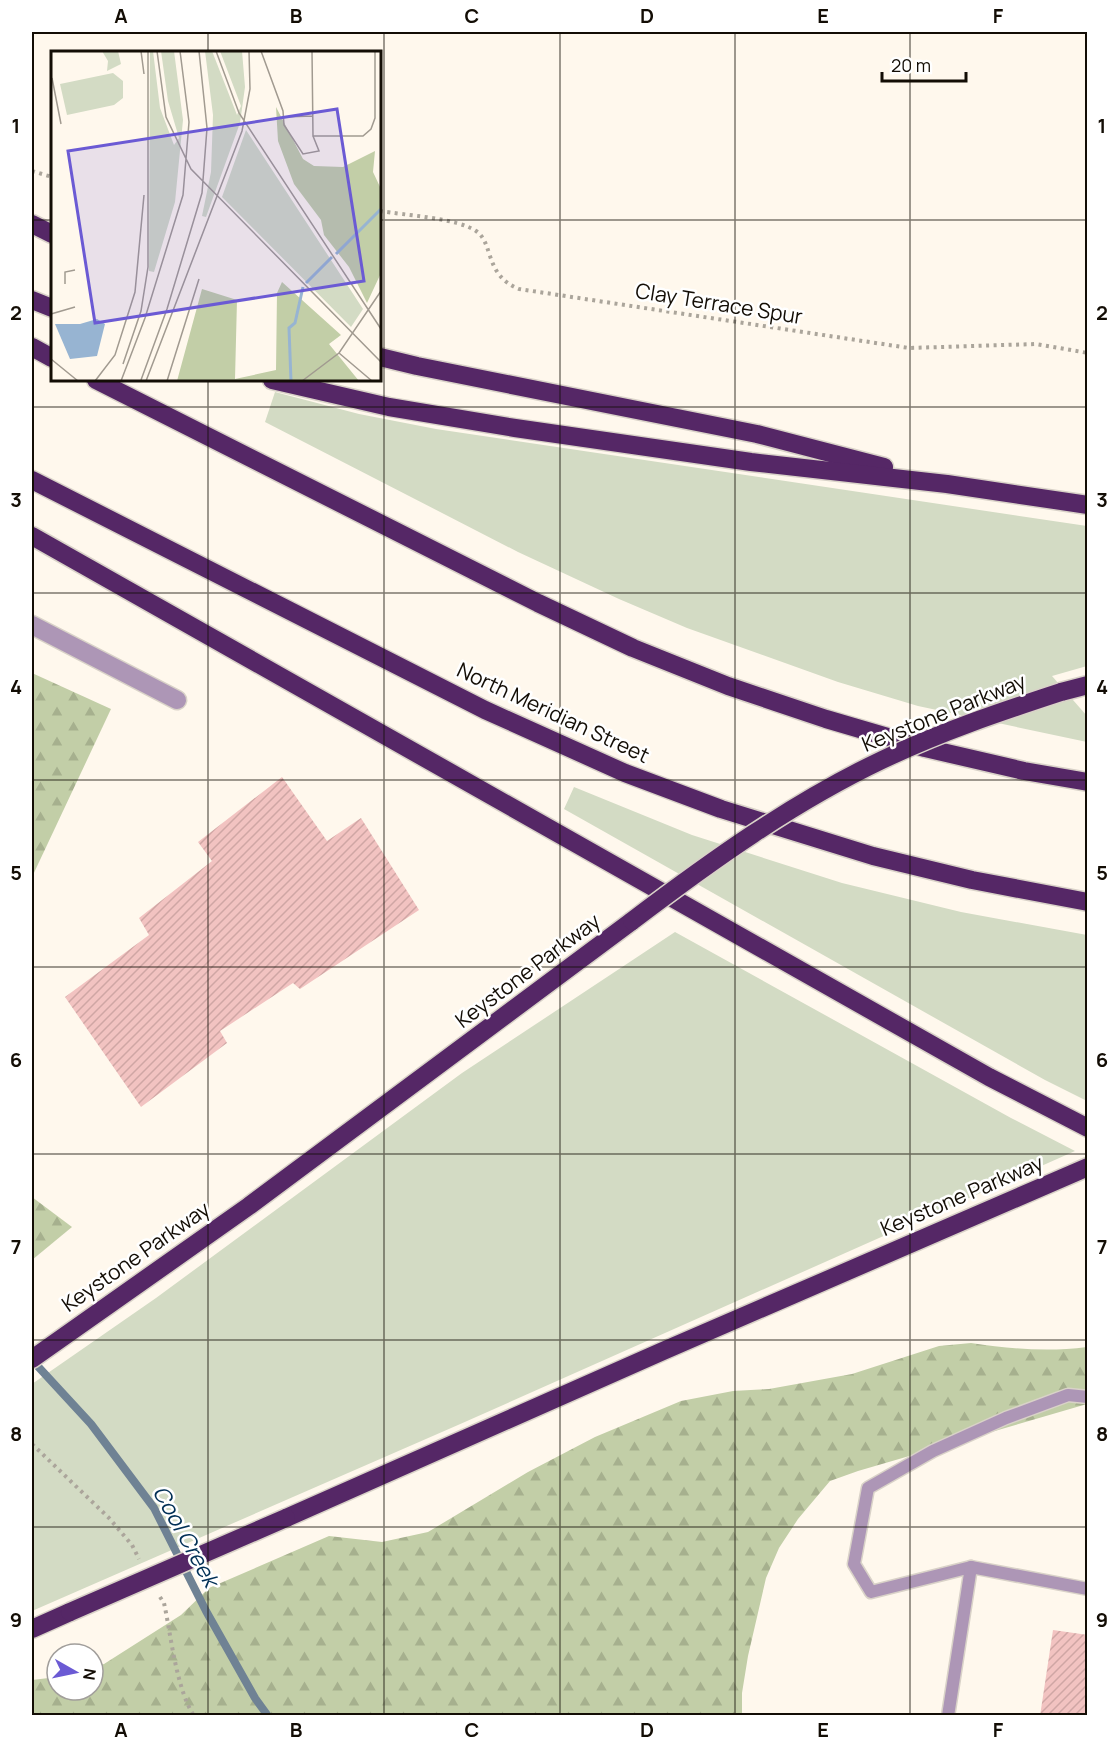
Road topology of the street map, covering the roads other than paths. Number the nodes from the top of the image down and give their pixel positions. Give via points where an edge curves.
1 (32, 224) edge
2 (51, 234) edge
3 (32, 300) edge
4 (51, 308) edge
5 (32, 347) edge
6 (51, 357) edge
7 (381, 357) edge
8 (98, 381) edge
9 (276, 381) edge
10 (32, 480) edge
11 (947, 484) junction
12 (1088, 505) edge
13 (32, 536) edge
14 (32, 625) edge
15 (1088, 685) edge
16 (177, 700) dead end
17 (1088, 782) edge
18 (1088, 902) edge
19 (1088, 1128) edge
20 (1088, 1167) edge
21 (32, 1359) edge
22 (1088, 1397) edge
23 (971, 1567) junction
24 (1088, 1589) edge
25 (32, 1629) edge
26 (948, 1716) edge

1 - 2 highway
3 - 4 highway
5 - 6 highway
7 - 11 highway via 756,434
8 - 17 highway via 633,648 826,719 925,748
9 - 11 highway via 389,407 515,428 751,462
10 - 18 highway, North Meridian Street via 485,710 625,773 722,809 873,856
11 - 12 highway
13 - 19 highway via 989,1077
14 - 16 street
15 - 21 highway, Keystone Parkway, bridge via 999,712 881,760 734,846 249,1206
20 - 25 highway, Keystone Parkway, bridge
22 - 23 lane via 1068,1395 1006,1418 933,1451 868,1488 854,1564 871,1592
23 - 24 lane
23 - 26 lane

